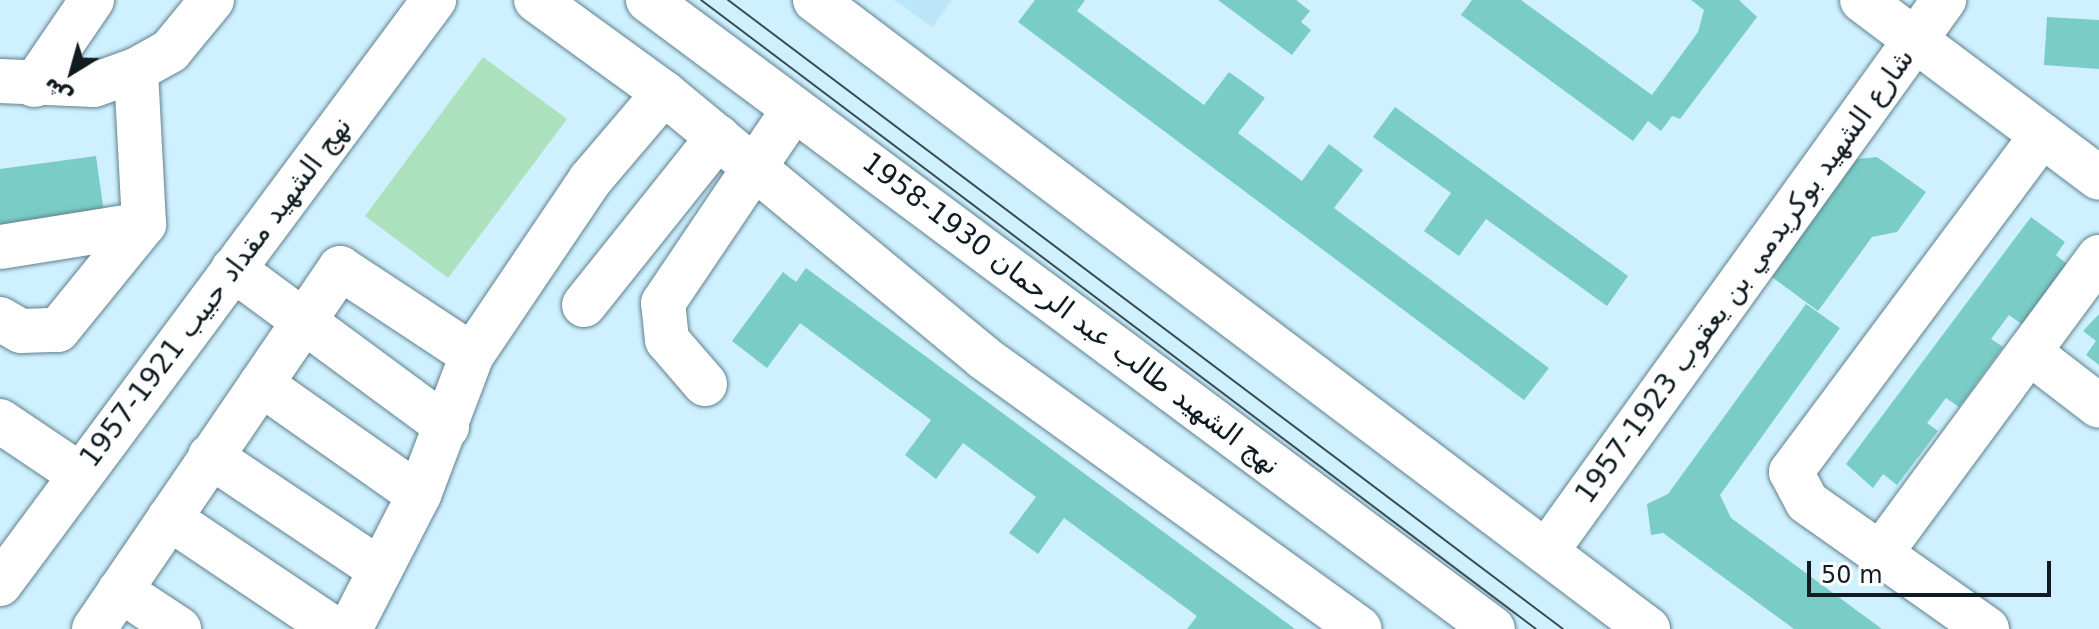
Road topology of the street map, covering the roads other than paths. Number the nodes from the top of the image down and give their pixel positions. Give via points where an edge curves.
1 (92, 0) edge
2 (212, 0) edge
3 (434, 0) edge
4 (536, 0) edge
5 (648, 0) edge
6 (815, 0) edge
7 (1862, 0) edge
8 (1944, 0) edge
9 (1916, 39) junction
10 (136, 70) junction
11 (17, 83) edge
12 (664, 93) junction
13 (794, 109) junction
14 (2042, 135) junction
15 (718, 137) junction
16 (754, 167) junction
17 (2099, 178) edge
18 (590, 180) junction
19 (647, 221) junction
20 (144, 224) junction
21 (0, 247) edge
22 (2099, 257) edge
23 (233, 269) junction
24 (584, 305) dead end
25 (0, 319) edge
26 (301, 319) junction
27 (2029, 352) junction
28 (472, 355) junction
29 (261, 384) junction
30 (705, 384) dead end
31 (2099, 406) edge
32 (0, 421) edge
33 (447, 427) junction
34 (210, 456) junction
35 (79, 474) junction
36 (419, 495) junction
37 (169, 518) junction
38 (1546, 552) junction
39 (1880, 554) junction
40 (380, 570) junction
41 (0, 584) edge
42 (120, 590) junction
43 (94, 629) edge
44 (179, 629) edge
45 (334, 629) edge
46 (350, 629) edge
47 (1360, 629) edge
48 (1493, 629) edge
49 (1648, 629) edge
50 (1987, 629) edge

1 - 11 street
2 - 10 street via 170,51
3 - 23 street, نهج الشهيد مقداد حبيب 1921-1957
4 - 12 street
5 - 13 street, نهج الشهيد طالب عبد الرحمان 1930-1958
6 - 38 street
7 - 9 street
8 - 9 street, شارع الشهيد بوكريدمي بن يعقوب 1923-1957
9 - 14 street
9 - 38 street, شارع الشهيد بوكريدمي بن يعقوب 1923-1957
10 - 11 street via 94,85
10 - 20 street
12 - 15 street
12 - 18 street
13 - 16 street
13 - 48 street, نهج الشهيد طالب عبد الرحمان 1930-1958
14 - 17 street
14 - 39 street via 1791,472 1807,502
15 - 16 street
15 - 19 street
16 - 30 street via 663,303 667,340
16 - 47 street via 984,358
18 - 19 street
18 - 28 street
19 - 24 street
20 - 21 street
20 - 25 street via 58,330 21,331
22 - 27 street
23 - 26 street
23 - 35 street, نهج الشهيد مقداد حبيب 1921-1957
26 - 28 street via 334,274 347,269
26 - 29 street
26 - 33 street
27 - 31 street
27 - 39 street
28 - 33 street
29 - 34 street
29 - 36 street
32 - 35 street
33 - 36 street
34 - 37 street
34 - 40 street
35 - 41 street, نهج الشهيد مقداد حبيب 1921-1957
36 - 40 street
37 - 42 street
37 - 45 street
38 - 49 street
39 - 50 street
40 - 46 street
42 - 43 street
42 - 44 street

